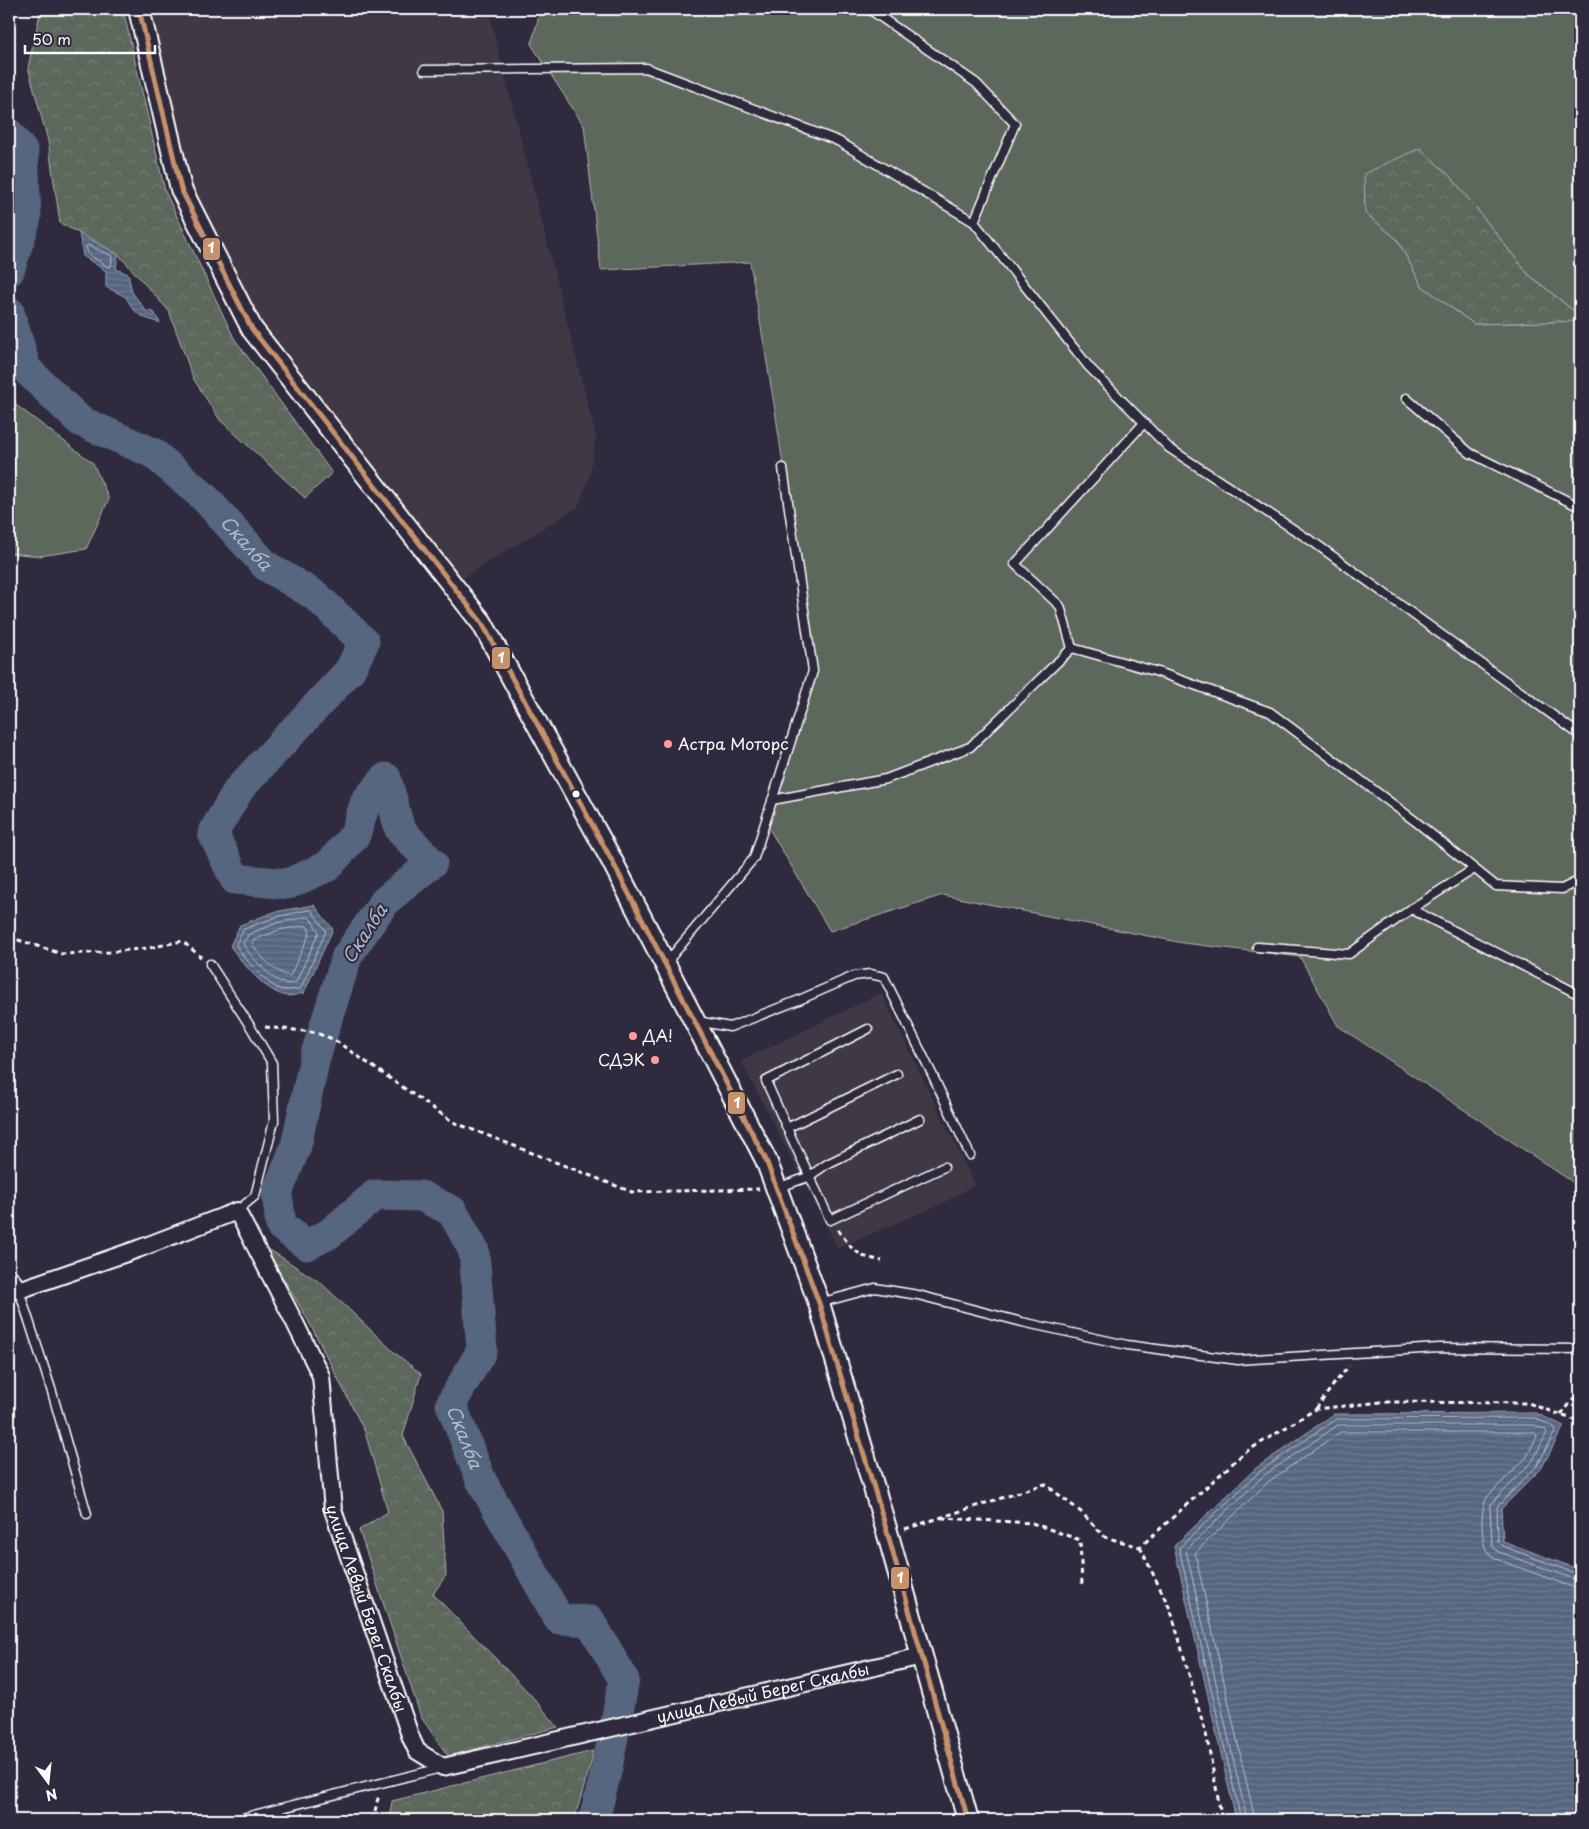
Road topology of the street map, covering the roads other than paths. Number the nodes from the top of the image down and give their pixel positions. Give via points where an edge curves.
1 (139, 9) edge
2 (869, 9) edge
3 (424, 70) dead end
4 (974, 222) junction
5 (1406, 398) dead end
6 (1144, 423) junction
7 (783, 468) dead end
8 (1580, 507) edge
9 (1072, 648) junction
10 (1580, 735) edge
11 (772, 800) junction
12 (1474, 869) junction
13 (1580, 880) edge
14 (1412, 909) junction
15 (1257, 947) dead end
16 (210, 964) road end
17 (665, 964) junction
18 (1580, 995) edge
19 (695, 1021) junction
20 (868, 1029) dead end
21 (897, 1074) dead end
22 (920, 1119) dead end
23 (787, 1128) junction
24 (970, 1155) dead end
25 (944, 1166) dead end
26 (808, 1177) junction
27 (777, 1188) junction
28 (237, 1211) junction
29 (9, 1277) edge
30 (19, 1290) junction
31 (819, 1303) junction
32 (1580, 1349) edge
33 (87, 1514) dead end
34 (922, 1656) junction
35 (443, 1767) junction
36 (234, 1820) edge
37 (968, 1820) edge

1 - 17 street via 181,189 252,329 482,623 604,844
2 - 4 lane via 976,83 1014,124
3 - 4 lane via 646,68 838,141
4 - 6 lane via 1089,367
5 - 8 lane via 1470,452
6 - 9 lane via 1015,564 1060,606
6 - 10 lane via 1168,448 1316,544
7 - 11 lane via 813,671
9 - 11 lane via 970,747 886,779
9 - 12 lane via 1158,672 1270,712
11 - 17 lane via 754,858
12 - 13 lane via 1496,886 1562,889
12 - 14 lane
14 - 15 lane via 1349,954
14 - 18 lane
16 - 28 lane via 272,1063 274,1121 255,1196
17 - 19 street
19 - 24 lane via 730,1027 854,976 884,976
19 - 27 street
20 - 23 lane via 766,1081
21 - 23 lane
22 - 26 lane via 827,1164
23 - 26 lane
25 - 26 lane via 830,1220
26 - 27 lane
27 - 31 street
28 - 30 street
28 - 35 street, улица Левый Берег Скалбы via 321,1376 333,1510 411,1738 417,1751
29 - 30 street
30 - 33 lane
31 - 32 lane via 874,1288 918,1295 1127,1345 1238,1360 1439,1348
31 - 34 street
34 - 35 street, улица Левый Берег Скалбы
34 - 37 street
35 - 36 lane

